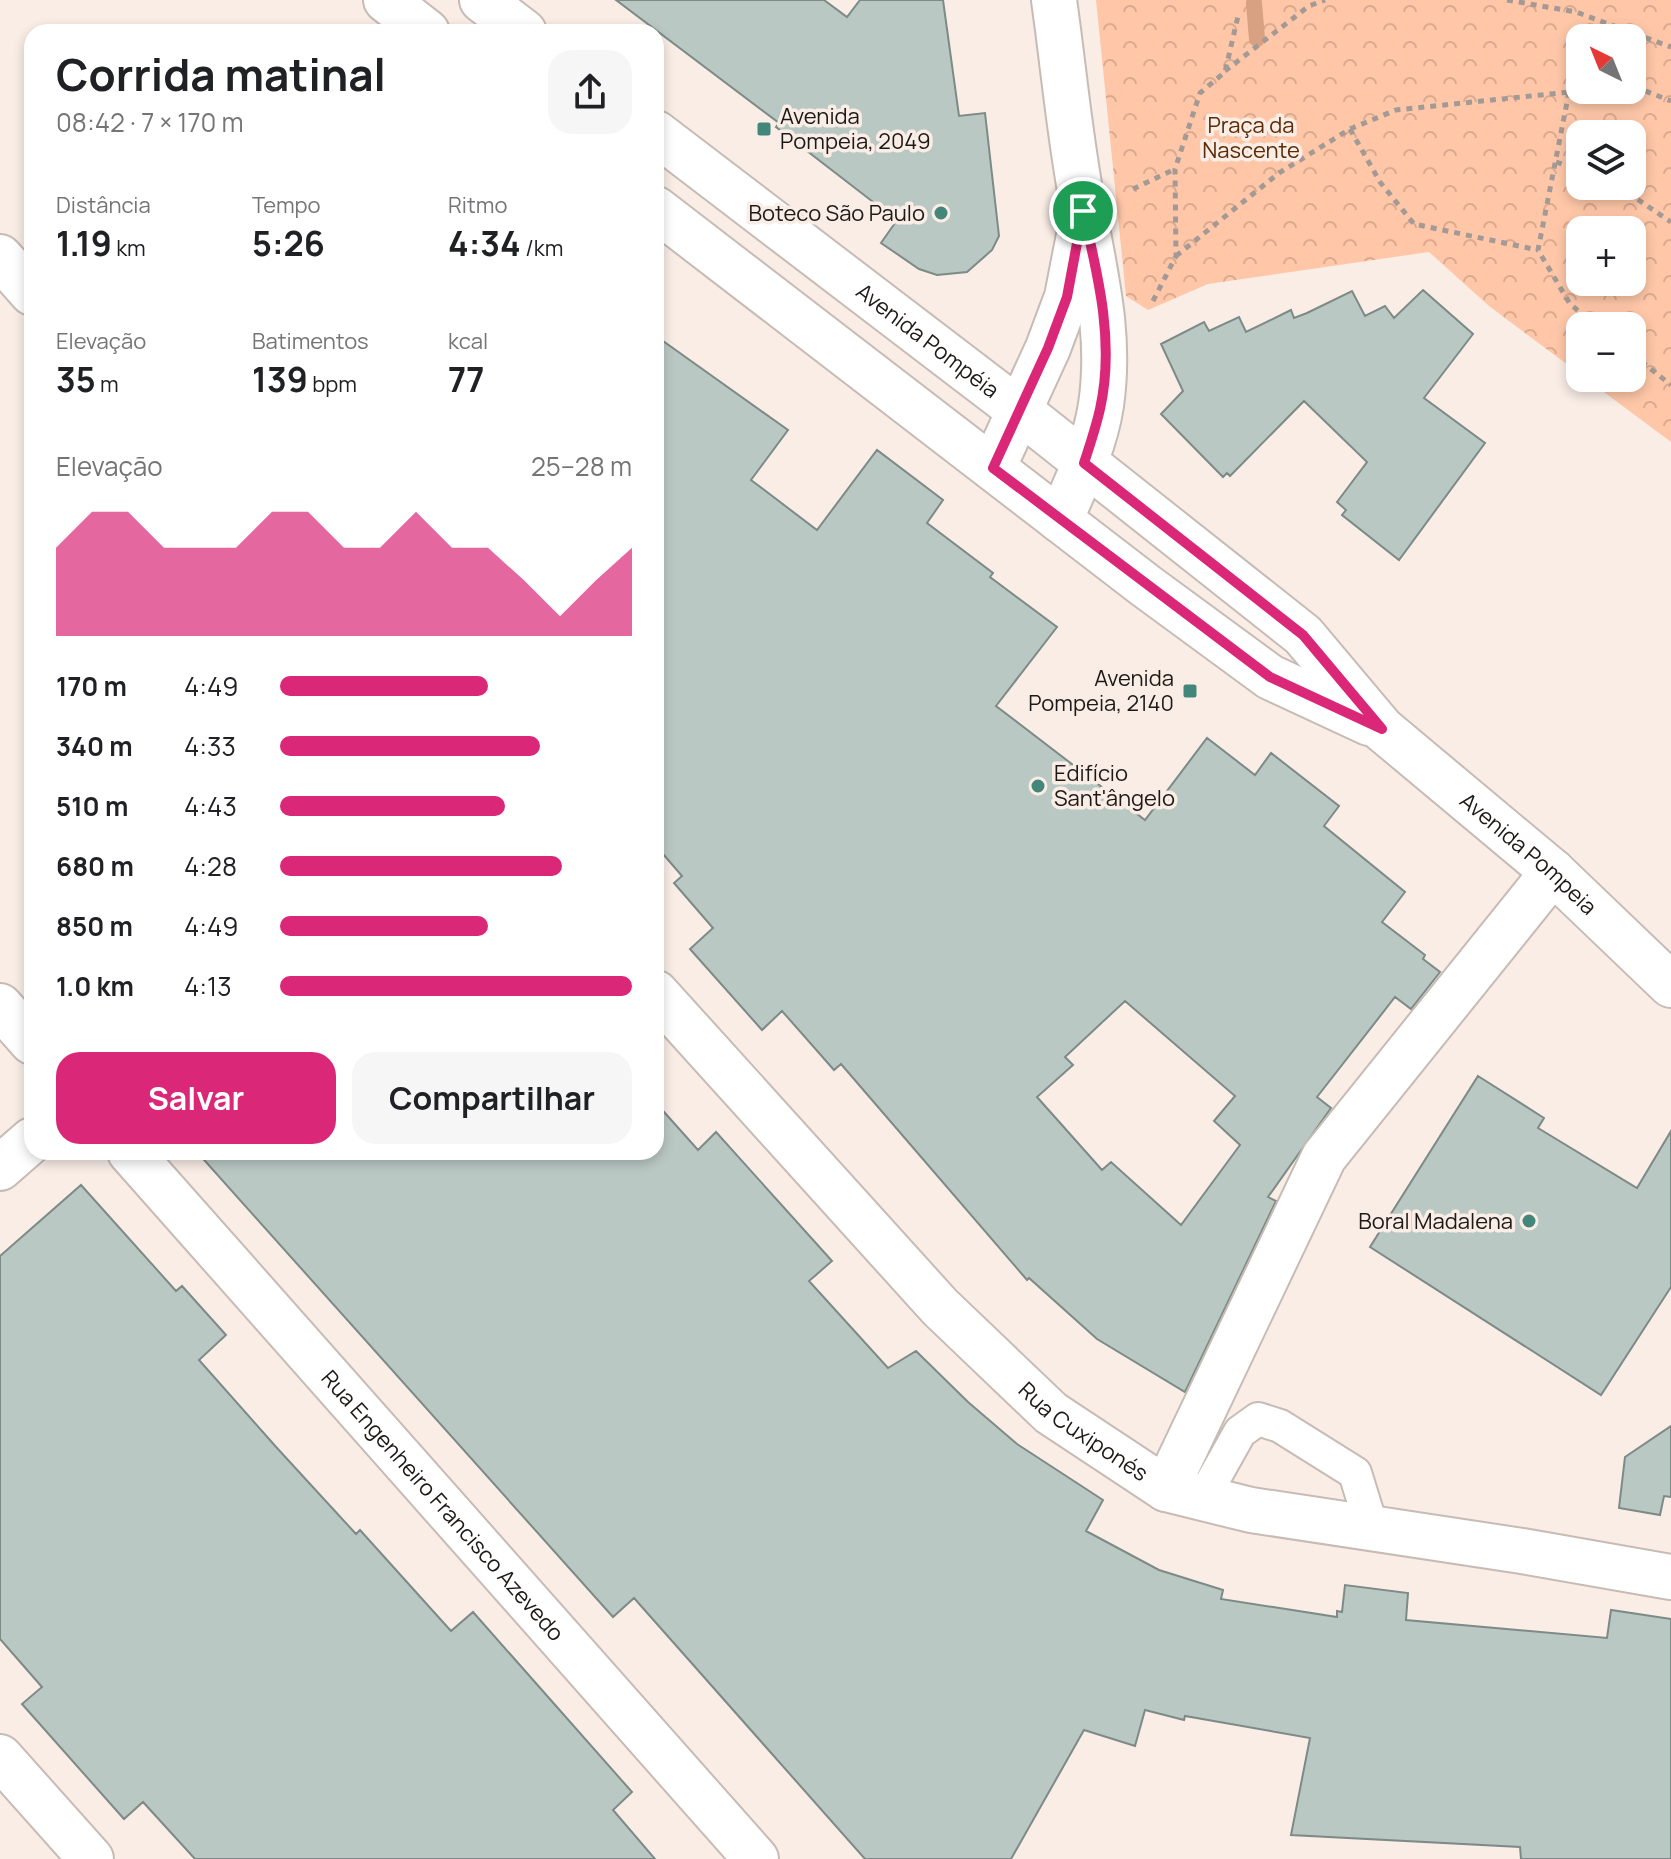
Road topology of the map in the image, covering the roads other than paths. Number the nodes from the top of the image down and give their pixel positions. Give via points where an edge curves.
1 (386, 0) edge
2 (482, 0) edge
3 (1054, 0) edge
4 (417, 24) edge
5 (514, 24) edge
6 (664, 139) edge
7 (1083, 211) junction
8 (664, 215) edge
9 (0, 257) edge
10 (24, 284) edge
11 (1020, 411) junction
12 (1084, 463) junction
13 (993, 468) junction
14 (1060, 520) junction
15 (1382, 729) junction
16 (1553, 872) junction
17 (1671, 985) edge
18 (664, 1002) edge
19 (0, 1006) edge
20 (24, 1033) edge
21 (24, 1147) edge
22 (137, 1160) edge
23 (0, 1168) edge
24 (1185, 1494) junction
25 (1372, 1528) junction
26 (1671, 1577) edge
27 (9, 1786) edge
28 (91, 1859) edge
29 (756, 1859) edge

1 - 4 street
2 - 5 street
3 - 7 street
6 - 11 street, Avenida Pompéia
7 - 11 street via 1067,297
7 - 12 street via 1106,336 1101,407
8 - 13 street
9 - 10 street
11 - 12 street, Avenida Pompéia
11 - 13 street
12 - 14 street
12 - 15 street, Avenida Pompéia via 1303,635
13 - 14 street
14 - 15 street via 1270,677
15 - 16 street, Avenida Pompeia
16 - 17 street, Avenida Pompeia
16 - 24 street via 1324,1157
18 - 24 street, Rua Cuxiponés via 940,1307 1051,1413
19 - 20 street
21 - 23 street
22 - 29 street, Rua Engenheiro Francisco Azevedo
24 - 25 street, Rua Cuxiponés
24 - 25 lane via 1258,1419 1280,1426 1355,1473
25 - 26 street, Rua Cuxiponés
27 - 28 street

